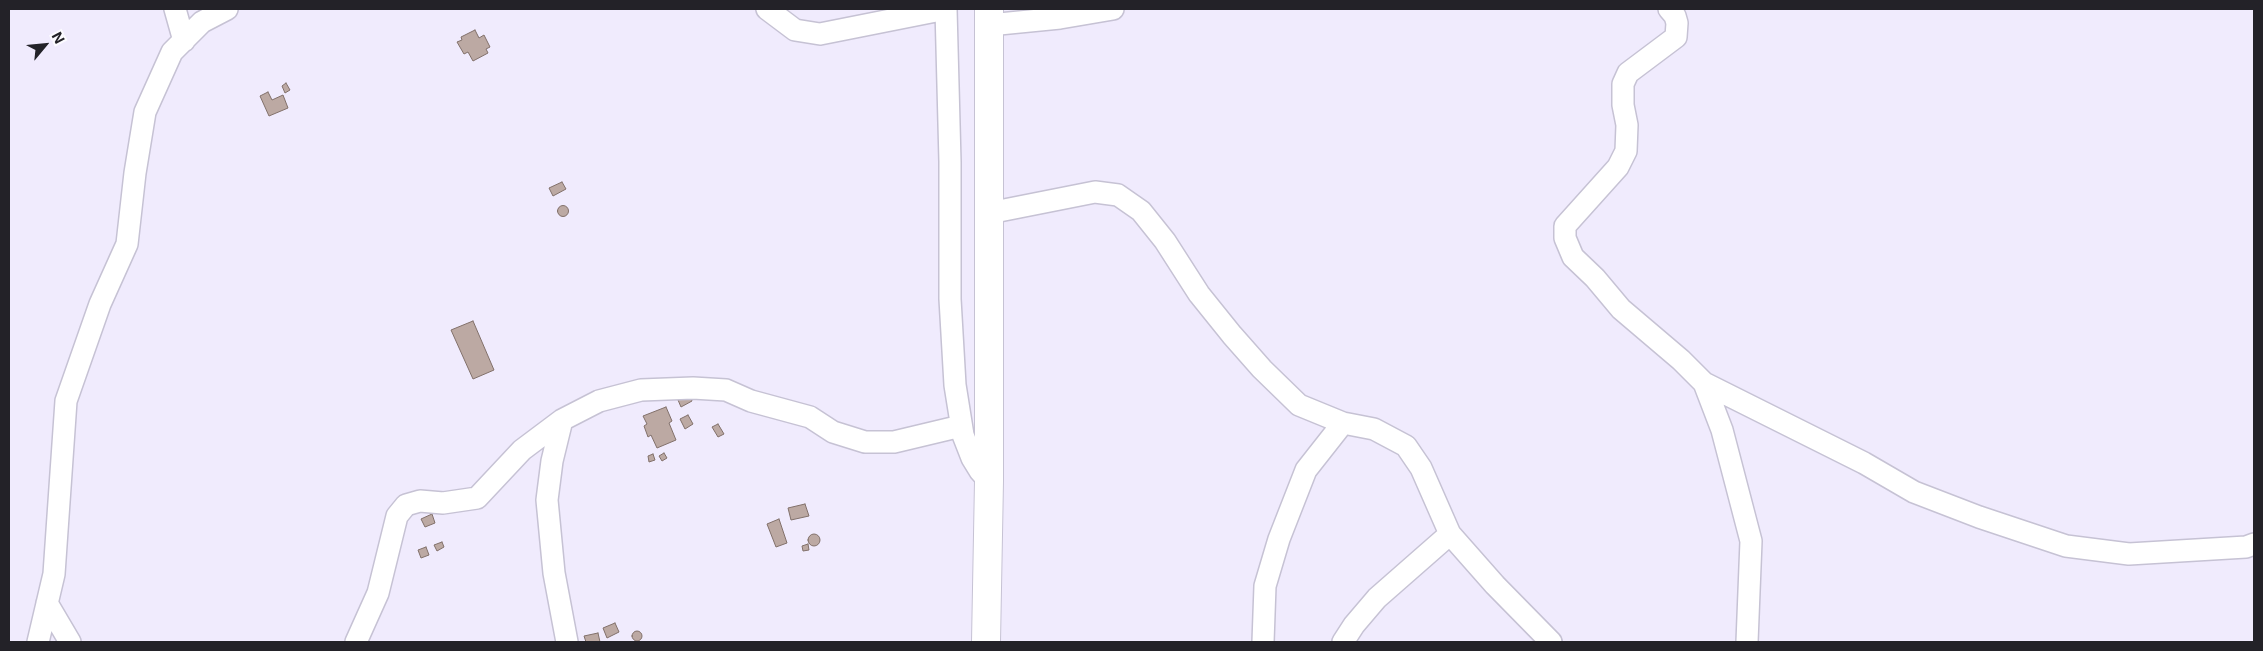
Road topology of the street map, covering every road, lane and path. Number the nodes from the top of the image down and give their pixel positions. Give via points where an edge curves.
1 (175, 9) edge
2 (227, 9) edge
3 (767, 9) edge
4 (946, 9) edge
5 (1113, 9) edge
6 (1669, 9) edge
7 (989, 17) edge
8 (184, 41) junction
9 (989, 213) junction
10 (1704, 383) junction
11 (562, 420) junction
12 (1342, 423) junction
13 (961, 426) junction
14 (989, 481) junction
15 (1450, 534) junction
16 (2254, 544) edge
17 (48, 604) junction
18 (38, 642) edge
19 (70, 642) edge
20 (356, 642) edge
21 (567, 642) edge
22 (986, 642) edge
23 (1263, 642) edge
24 (1343, 642) edge
25 (1551, 642) edge
26 (1747, 642) edge

1 - 8 street
2 - 8 street via 202,22
3 - 4 street via 795,30 820,34
4 - 13 street via 950,300
5 - 7 street via 1060,18
6 - 10 street via 1677,23 1676,37 1628,73 1623,84 1626,151 1618,167 1566,226 1564,238 1573,257 1621,308
7 - 9 main road
8 - 17 street via 172,52 145,112 127,244 100,304 66,401 54,574
9 - 12 street via 1095,192 1118,195 1141,211 1199,294 1262,369 1299,405
9 - 14 main road
10 - 16 street via 1864,463 1914,492 2066,546 2129,554
10 - 26 street via 1722,430 1751,541
11 - 13 street via 599,400 641,390 693,388 726,390 752,401 810,417 833,432 865,442 894,442
11 - 20 street via 522,450 477,498 443,503 420,501 406,505 396,516 378,593
11 - 21 street via 547,500 554,573
12 - 15 street via 1374,429 1406,446 1421,468
12 - 23 street via 1306,470 1279,539 1265,586
13 - 14 street via 972,458
14 - 22 main road
15 - 24 street via 1377,598
15 - 25 street
17 - 18 street
17 - 19 street

